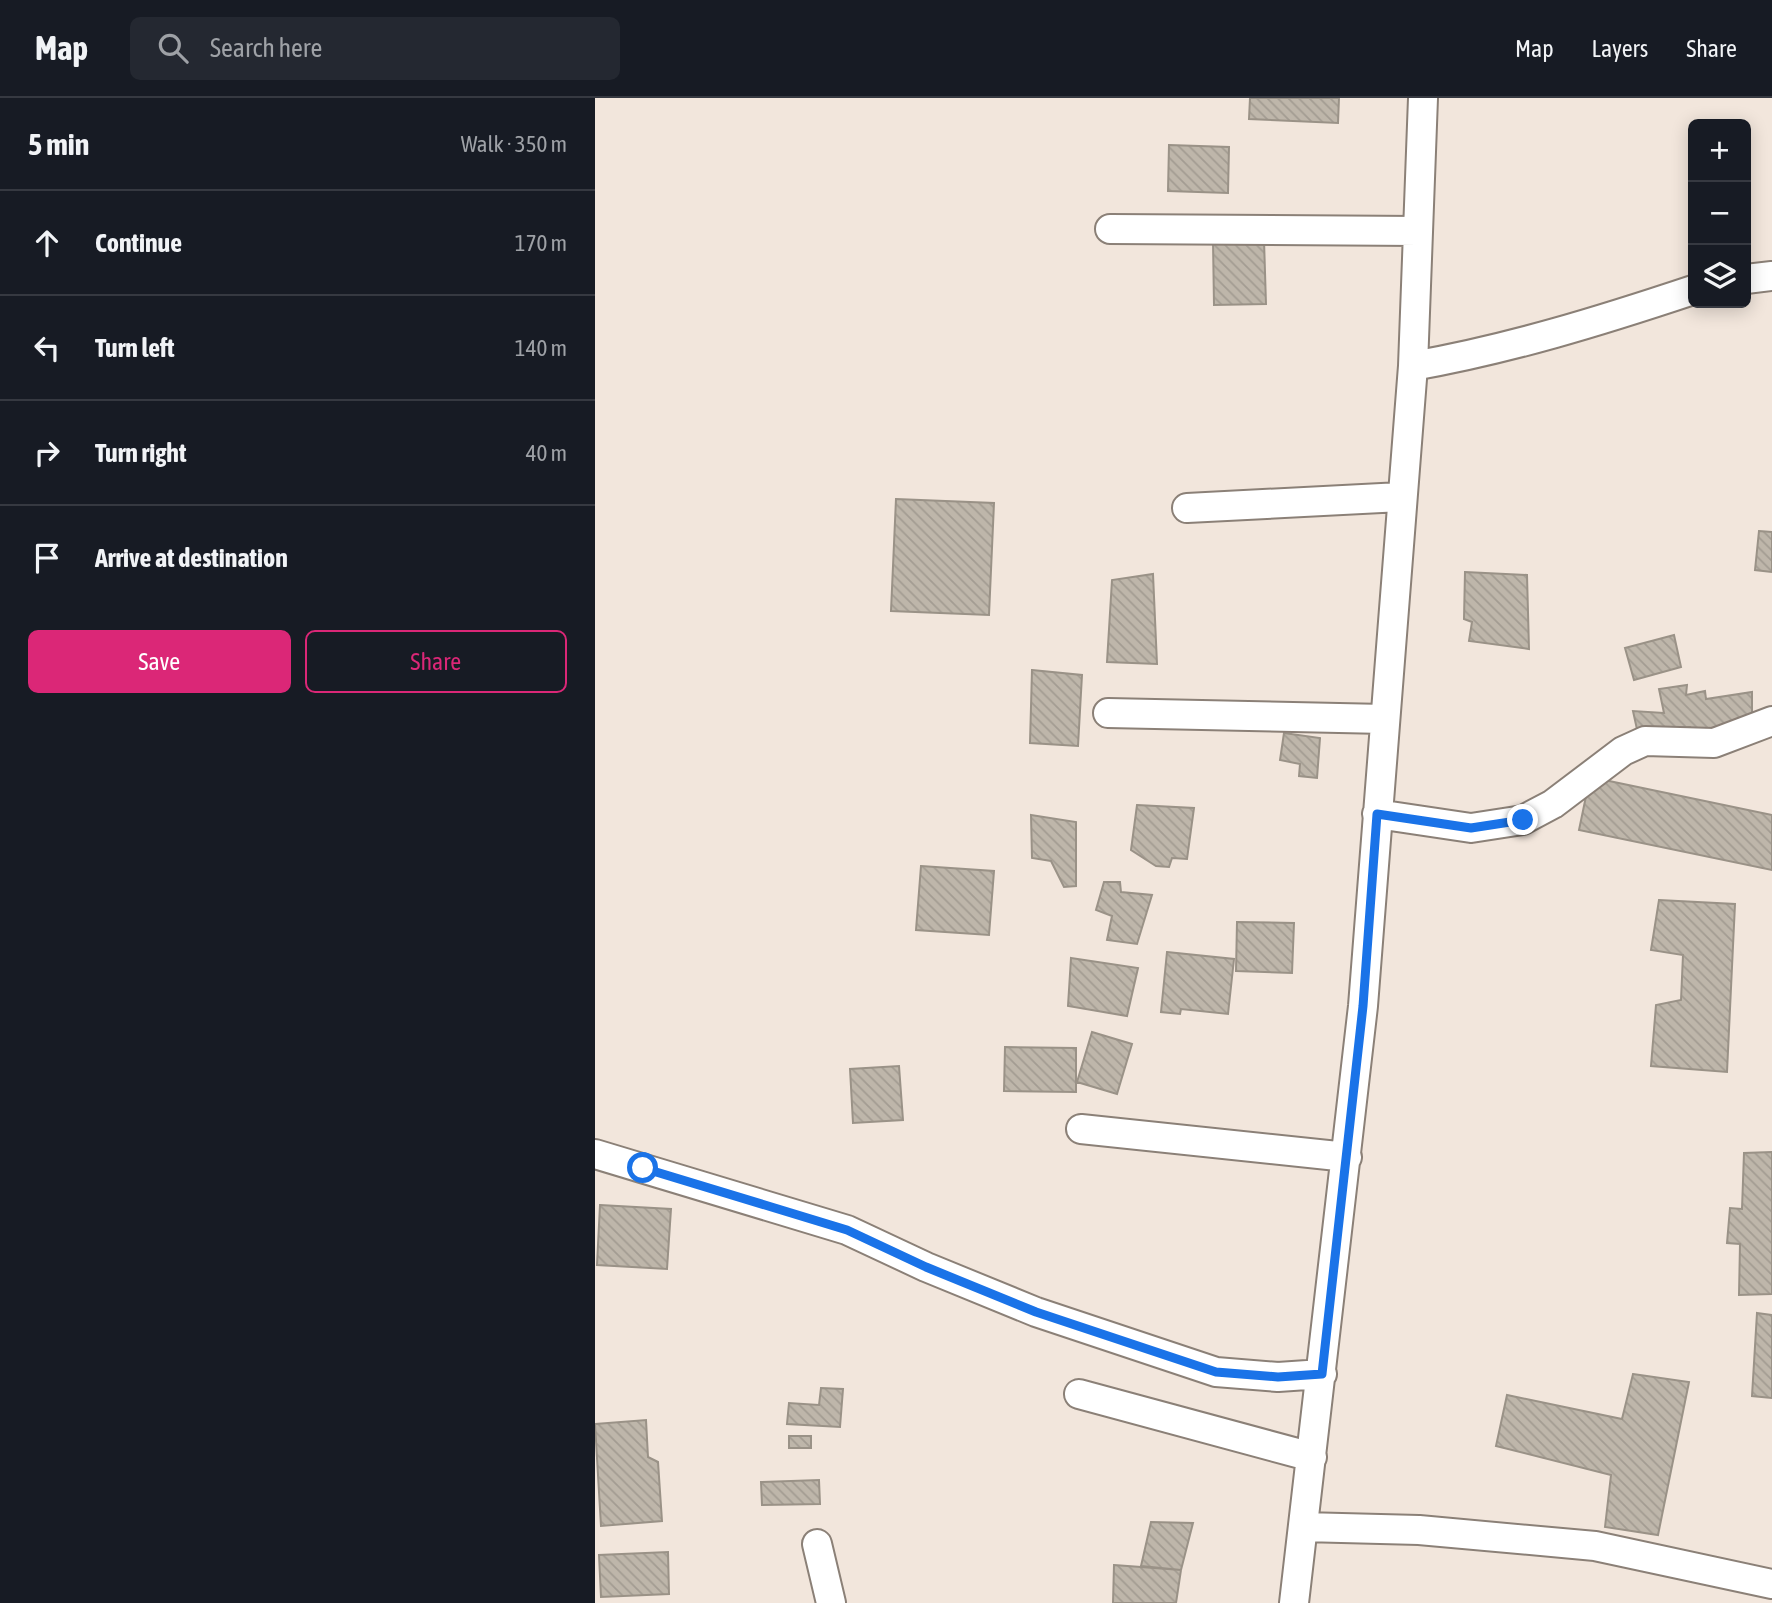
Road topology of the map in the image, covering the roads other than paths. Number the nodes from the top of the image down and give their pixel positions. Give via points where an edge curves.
1 (1423, 98) edge
2 (1110, 229) dead end
3 (1418, 231) junction
4 (1772, 276) edge
5 (1751, 278) edge
6 (1688, 292) edge
7 (1413, 366) junction
8 (1401, 497) junction
9 (1187, 508) dead end
10 (1108, 713) dead end
11 (1385, 719) junction
12 (1772, 721) edge
13 (1377, 814) junction
14 (1081, 1129) dead end
15 (595, 1154) edge
16 (1347, 1157) junction
17 (1322, 1374) junction
18 (1079, 1394) dead end
19 (1312, 1457) junction
20 (1303, 1527) junction
21 (817, 1544) dead end
22 (1772, 1584) edge
23 (831, 1603) edge
24 (1294, 1603) edge

1 - 3 street
2 - 3 street
3 - 7 street
4 - 5 street
6 - 7 street via 1540,339
7 - 8 street
8 - 9 street
8 - 11 street
10 - 11 street
11 - 13 street
12 - 13 street via 1714,743 1645,741 1623,751 1553,804 1523,820 1471,828
13 - 16 street
14 - 16 street
15 - 17 street via 847,1230 1036,1312 1216,1372 1278,1377
16 - 17 street
17 - 19 street
18 - 19 street
19 - 20 street
20 - 22 street via 1419,1530 1595,1546
20 - 24 street
21 - 23 street

